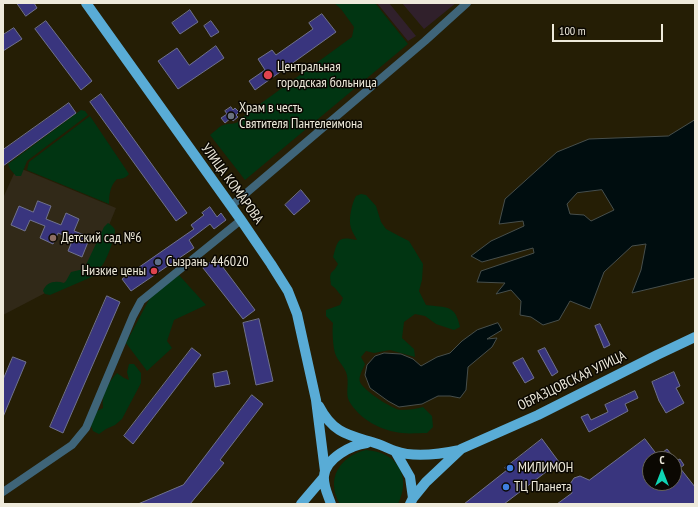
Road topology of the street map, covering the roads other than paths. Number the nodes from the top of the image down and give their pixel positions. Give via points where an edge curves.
1 (86, 3) edge
2 (467, 3) edge
3 (231, 206) junction
4 (241, 220) junction
5 (695, 337) edge
6 (316, 400) junction
7 (369, 442) junction
8 (461, 450) junction
9 (395, 452) junction
10 (325, 474) junction
11 (3, 492) edge
12 (411, 501) edge
13 (301, 504) edge
14 (331, 504) edge

1 - 3 main road, УЛИЦА КОМАРОВА
2 - 3 street
3 - 4 main road, УЛИЦА КОМАРОВА
4 - 6 main road, УЛИЦА КОМАРОВА via 283,281 292,300
4 - 11 street via 141,301 86,428 72,445
5 - 8 main road, ОБРАЗЦОВСКАЯ УЛИЦА
6 - 7 main road via 324,415 338,430 353,438
6 - 10 main road
7 - 9 main road via 386,446
7 - 10 main road via 342,452 331,462
8 - 9 main road via 426,455
8 - 12 main road via 436,472
9 - 12 main road via 410,477
10 - 13 main road
10 - 14 main road via 326,492

